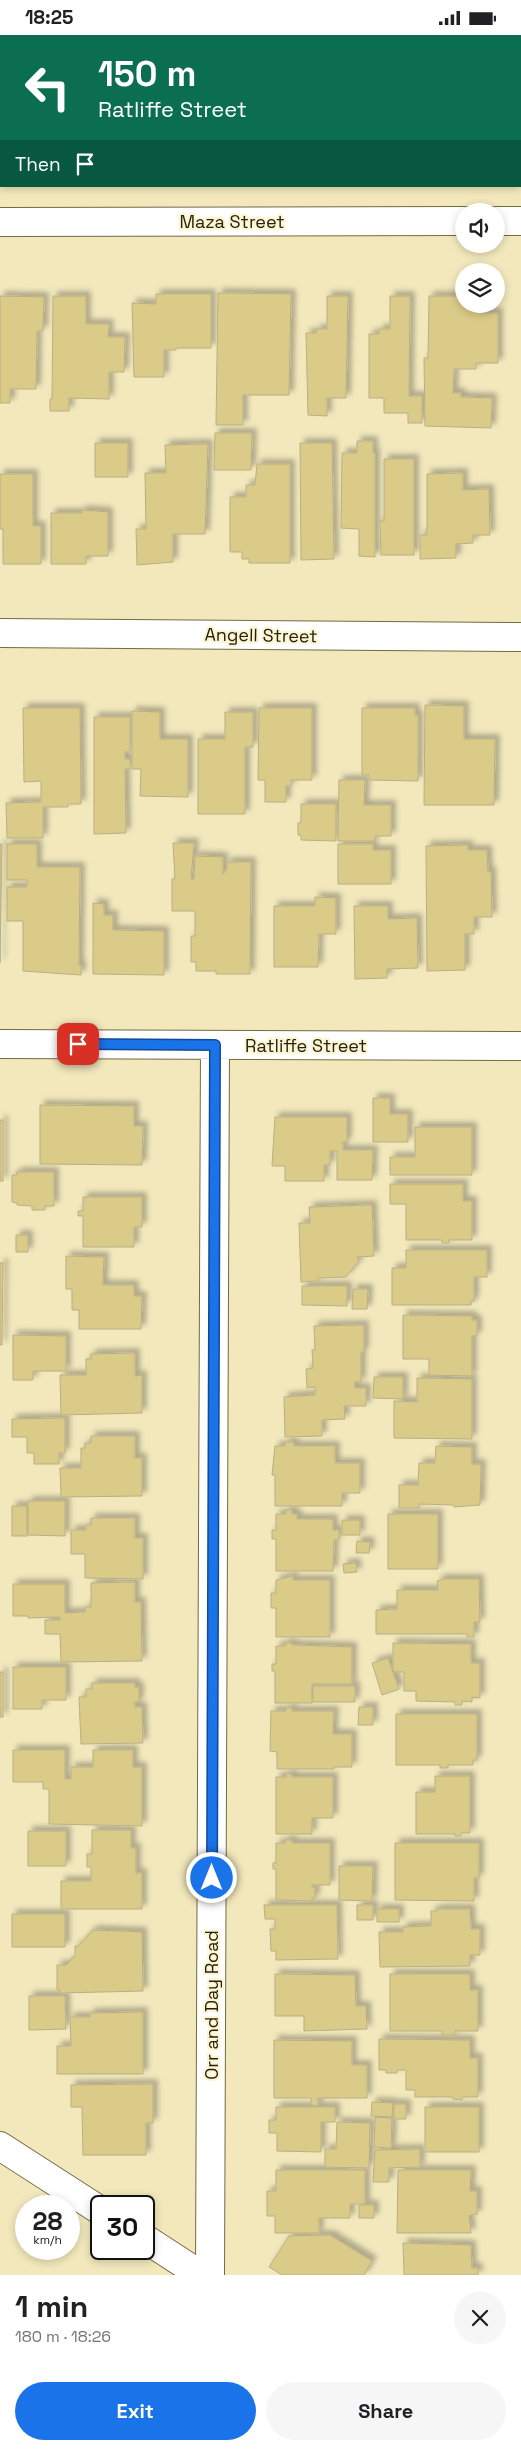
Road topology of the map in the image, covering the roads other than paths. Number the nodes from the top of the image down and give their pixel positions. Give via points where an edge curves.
1 (0, 221) edge
2 (455, 221) edge
3 (505, 221) edge
4 (521, 221) edge
5 (0, 633) edge
6 (521, 637) edge
7 (0, 1044) edge
8 (215, 1045) junction
9 (521, 1046) edge
10 (0, 2146) edge
11 (90, 2204) edge
12 (155, 2245) edge
13 (201, 2275) edge
14 (210, 2275) edge

1 - 2 street, Maza Street
3 - 4 street
5 - 6 street, Angell Street
7 - 8 street, Ratliffe Street
8 - 9 street, Ratliffe Street
8 - 14 street, Orr and Day Road
10 - 11 street
12 - 13 street

